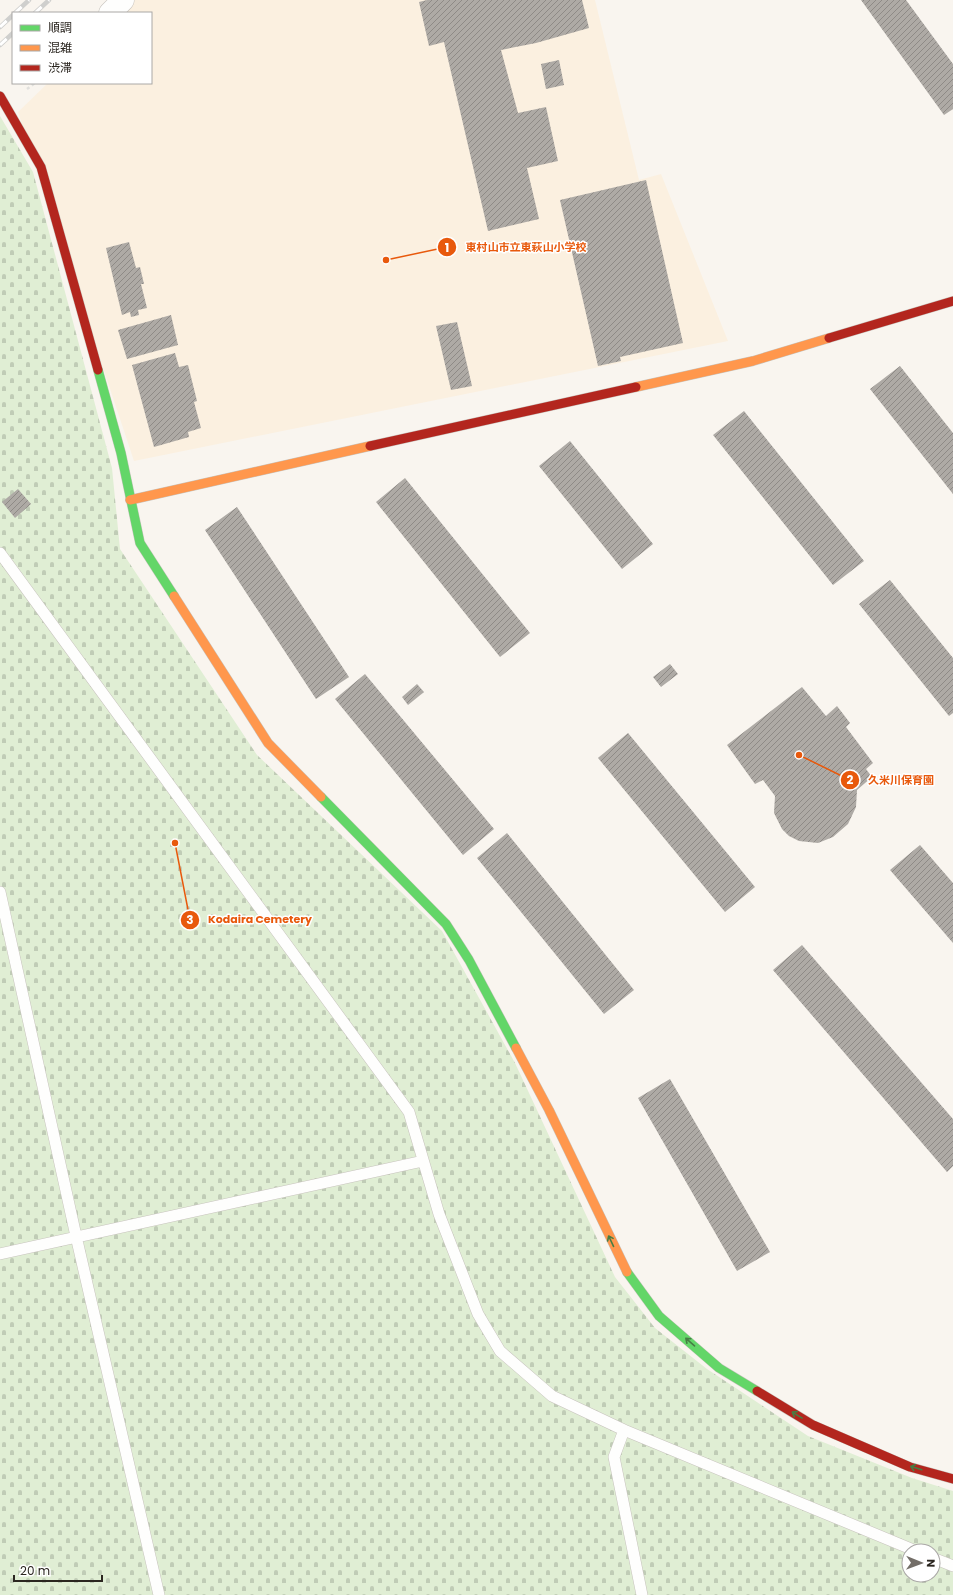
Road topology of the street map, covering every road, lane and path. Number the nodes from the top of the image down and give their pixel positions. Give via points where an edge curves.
1 (123, 0) edge
2 (111, 12) edge
3 (0, 96) edge
4 (953, 302) edge
5 (130, 500) junction
6 (0, 553) edge
7 (0, 892) edge
8 (423, 1160) junction
9 (76, 1236) junction
10 (0, 1254) edge
11 (624, 1430) junction
12 (953, 1480) edge
13 (901, 1545) edge
14 (941, 1561) edge
15 (953, 1566) edge
16 (159, 1595) edge
17 (642, 1595) edge

1 - 2 street
3 - 5 street via 40,168 121,453
4 - 5 street via 753,361
12 -> 5 street via 910,1467 813,1425 719,1368 659,1316 624,1268 549,1110 470,960 446,924 268,743 140,543
6 - 8 lane via 409,1112
7 - 9 lane
8 - 9 lane
8 - 11 lane via 439,1214 476,1307 500,1351 552,1396
9 - 10 lane
9 - 16 lane
11 - 13 lane
11 - 17 lane via 614,1457
14 - 15 lane

